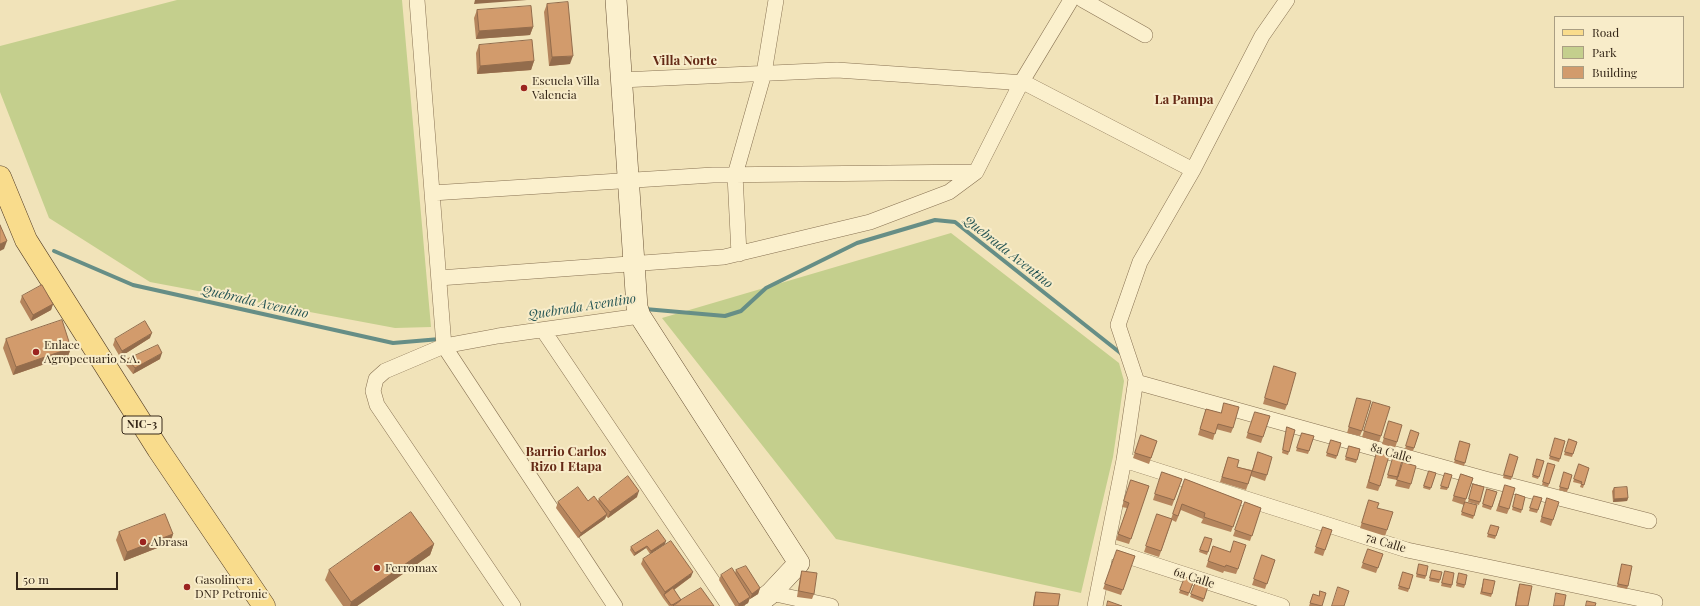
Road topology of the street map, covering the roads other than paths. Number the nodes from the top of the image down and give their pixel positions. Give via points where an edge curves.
1 (417, 0) edge
2 (616, 0) edge
3 (776, 0) edge
4 (1071, 0) edge
5 (1083, 0) edge
6 (1287, 0) edge
7 (1145, 35) dead end
8 (764, 73) junction
9 (622, 80) junction
10 (1021, 82) junction
11 (1193, 170) junction
12 (976, 172) junction
13 (735, 175) junction
14 (0, 177) edge
15 (629, 181) junction
16 (432, 193) junction
17 (739, 254) junction
18 (634, 264) junction
19 (439, 278) junction
20 (640, 316) junction
21 (543, 330) junction
22 (444, 346) junction
23 (1136, 379) junction
24 (1124, 460) junction
25 (1649, 521) dead end
26 (1106, 549) junction
27 (771, 594) junction
28 (1655, 602) dead end
29 (264, 606) edge
30 (513, 606) edge
31 (615, 606) edge
32 (728, 606) edge
33 (755, 606) edge
34 (831, 606) edge
35 (1095, 606) edge
36 (1282, 606) edge

1 - 16 street
2 - 9 street
3 - 8 street
4 - 10 street
5 - 7 street
6 - 11 street via 1262,36
8 - 9 street
8 - 10 street via 837,70
8 - 13 street
9 - 15 street
10 - 11 street
10 - 12 street
11 - 23 street via 1140,262 1118,325
12 - 13 street
12 - 17 street via 949,192 870,222
13 - 15 street
13 - 17 street
14 - 29 main road, NIC-3 via 26,240 158,449
15 - 16 street
15 - 18 street
16 - 19 street
17 - 18 street
18 - 19 street
18 - 20 street
19 - 22 street
20 - 21 street
20 - 27 street via 799,563
21 - 22 street
21 - 32 street
22 - 30 street via 385,371 376,379 373,391 377,405
22 - 31 street
23 - 24 street
23 - 25 street, 8a Calle via 1136,382 1485,479
24 - 26 street
24 - 28 street, 7a Calle via 1407,550
26 - 35 street
26 - 36 street, 6a Calle
27 - 33 street
27 - 34 street

